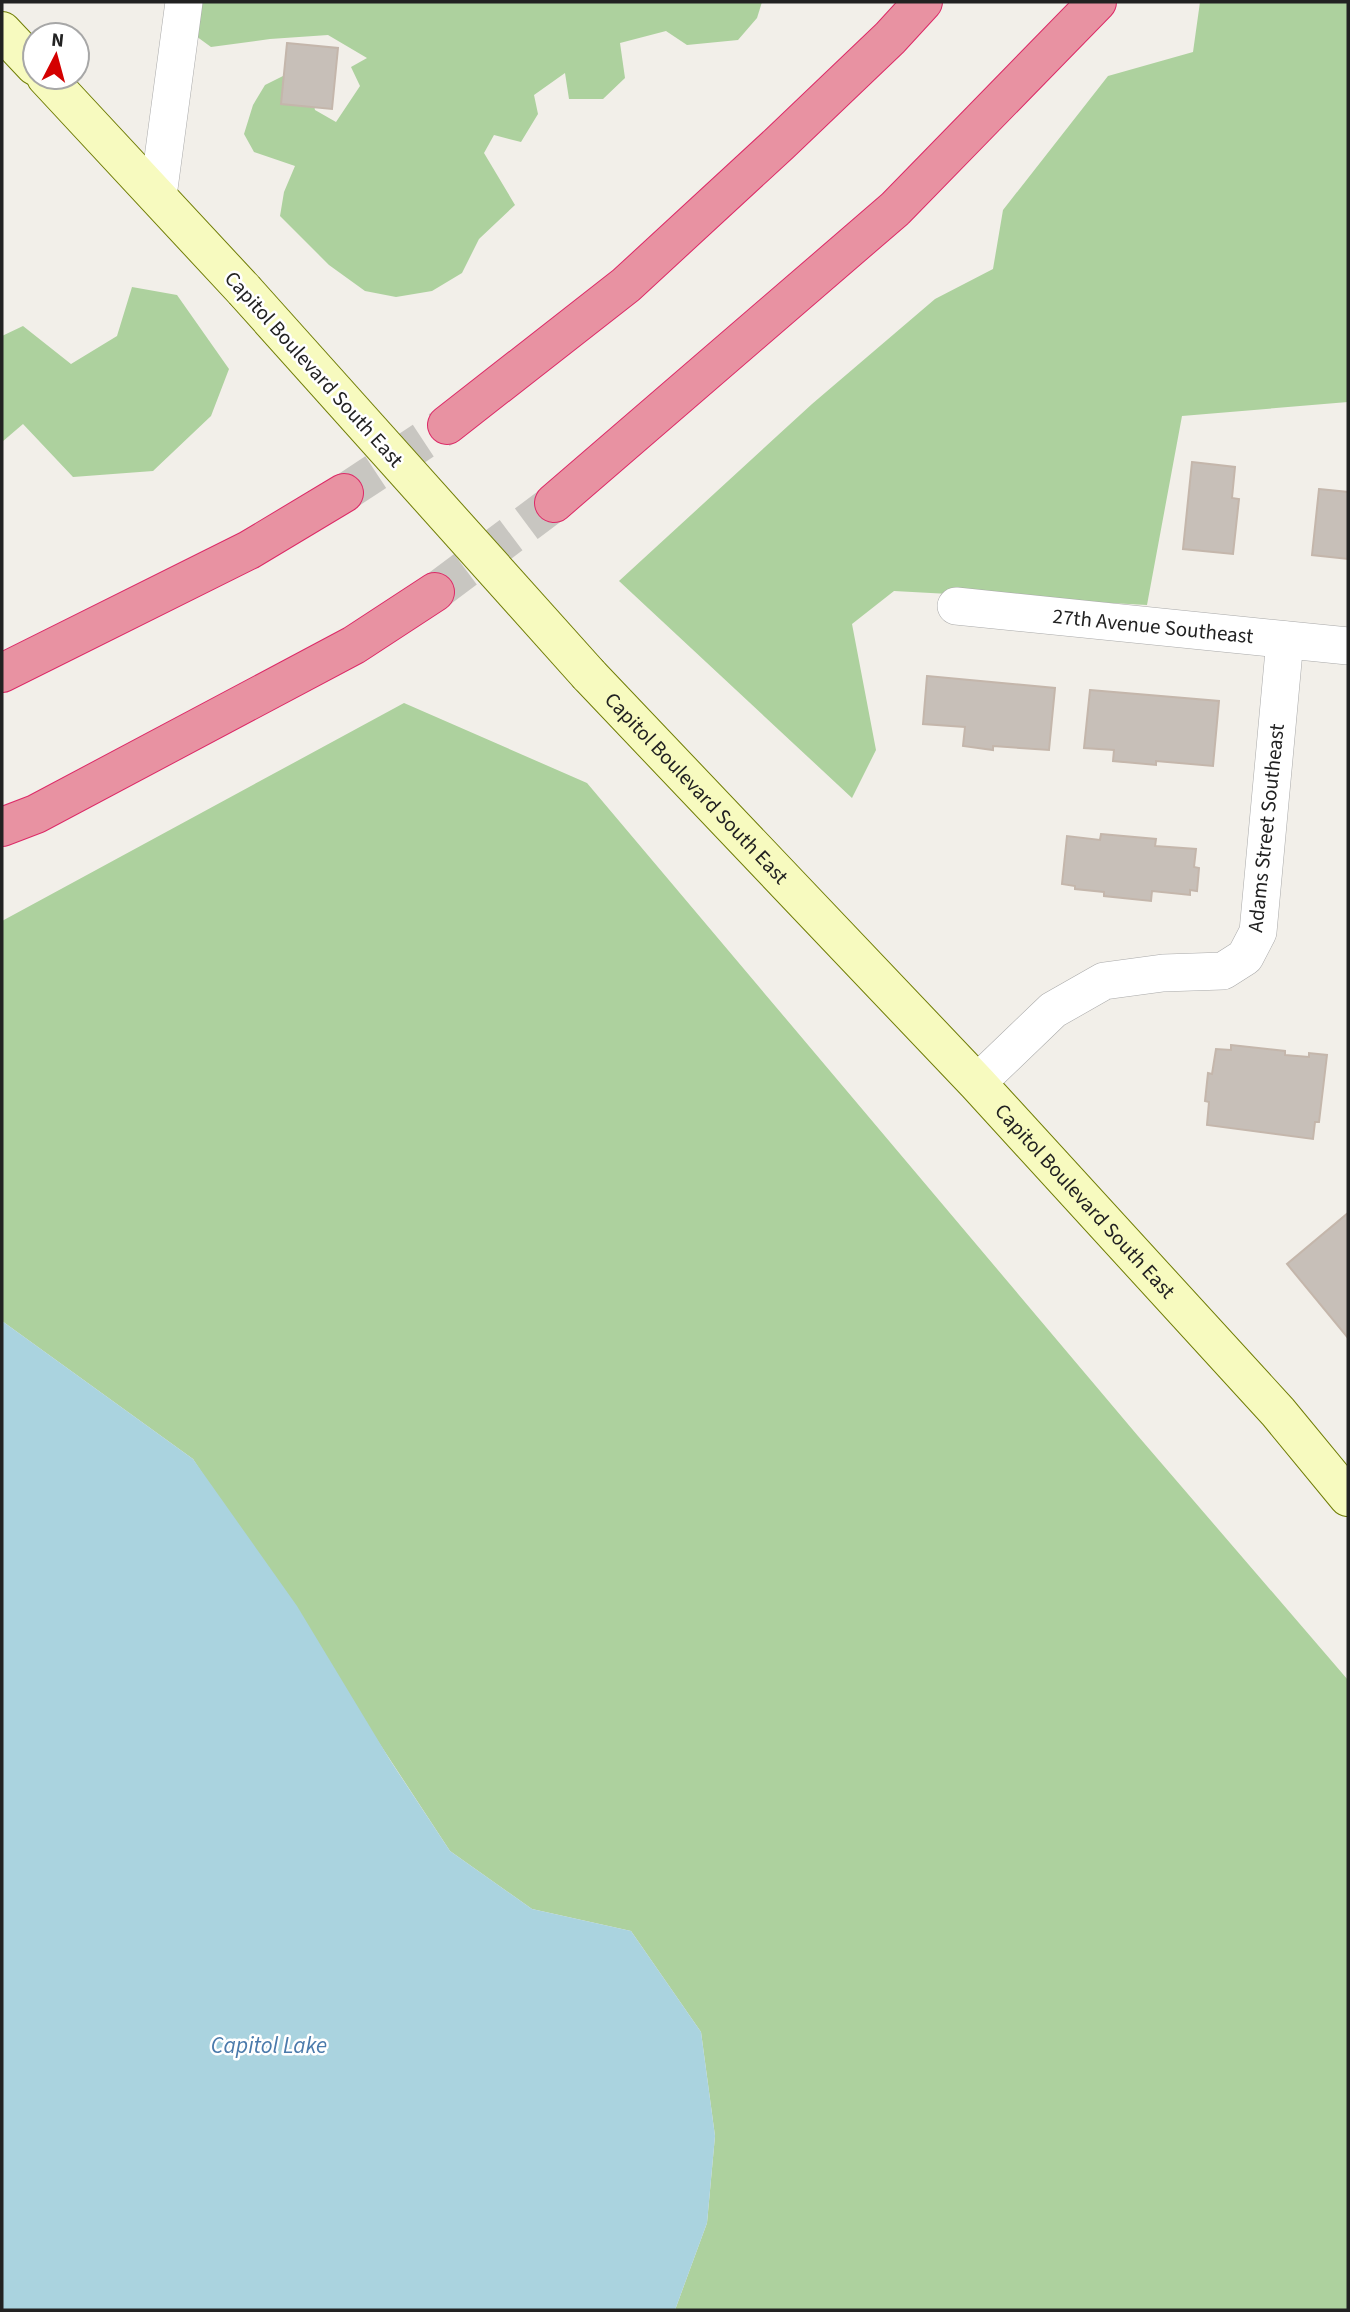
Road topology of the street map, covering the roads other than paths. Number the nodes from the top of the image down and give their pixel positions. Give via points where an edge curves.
1 (184, 2) edge
2 (923, 2) edge
3 (1097, 2) edge
4 (2, 31) edge
5 (21, 51) edge
6 (59, 91) edge
7 (158, 196) junction
8 (447, 425) tunnel mouth
9 (344, 494) tunnel mouth
10 (554, 503) tunnel mouth
11 (435, 592) tunnel mouth
12 (956, 607) dead end
13 (1285, 640) junction
14 (1348, 646) edge
15 (2, 674) edge
16 (2, 827) edge
17 (977, 1083) junction
18 (1348, 1497) edge

1 - 7 street
2 - 8 highway via 780,144 626,285
3 - 10 highway via 895,209
4 - 5 main road
6 - 7 main road, Capitol Boulevard South East
7 - 17 main road, Capitol Boulevard South East, bridge via 589,675
9 - 15 highway via 249,550
11 - 16 highway via 354,645 36,814
12 - 13 street, 27th Avenue Southeast
13 - 14 street, 27th Avenue Southeast
13 - 17 street, Adams Street Southeast via 1258,932 1245,957 1223,971 1104,981 1053,1010
17 - 18 main road, Capitol Boulevard South East via 1278,1412

